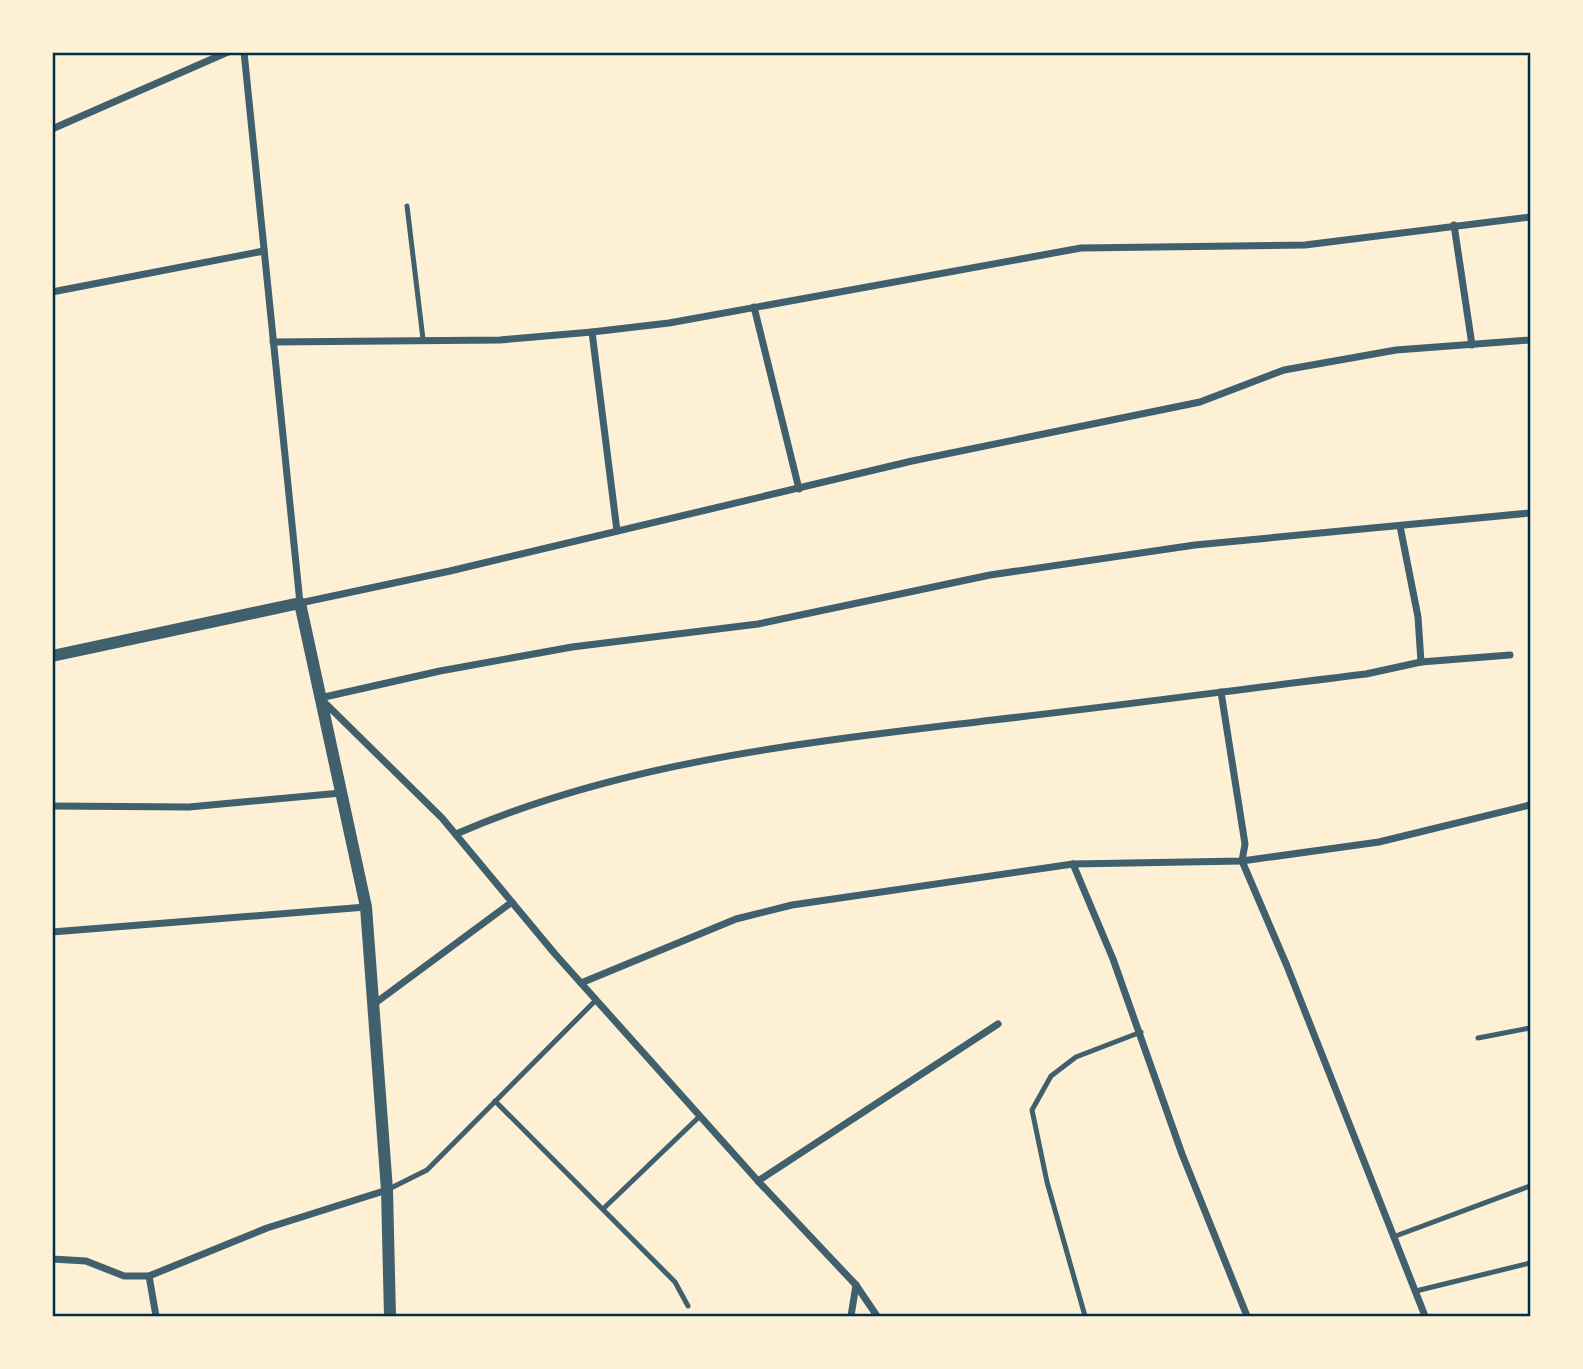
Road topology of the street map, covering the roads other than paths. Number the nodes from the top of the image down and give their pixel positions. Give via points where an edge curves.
1 (228, 52) edge
2 (244, 52) edge
3 (52, 129) edge
4 (407, 206) dead end
5 (1531, 217) edge
6 (1454, 225) junction
7 (264, 251) junction
8 (52, 292) edge
9 (754, 307) junction
10 (592, 332) junction
11 (423, 339) junction
12 (1531, 340) edge
13 (274, 342) junction
14 (1472, 345) junction
15 (799, 489) junction
16 (1531, 513) edge
17 (1400, 526) junction
18 (617, 531) junction
19 (300, 603) junction
20 (1510, 655) dead end
21 (52, 656) edge
22 (1421, 662) junction
23 (1221, 692) junction
24 (320, 698) junction
25 (342, 793) junction
26 (1531, 805) edge
27 (52, 806) edge
28 (456, 834) junction
29 (1242, 861) junction
30 (1073, 864) junction
31 (512, 902) junction
32 (366, 908) junction
33 (52, 932) edge
34 (581, 983) junction
35 (596, 1000) junction
36 (374, 1004) junction
37 (998, 1024) dead end
38 (1531, 1028) edge
39 (1141, 1032) junction
40 (1478, 1038) dead end
41 (495, 1101) junction
42 (700, 1116) junction
43 (758, 1181) junction
44 (1531, 1186) edge
45 (387, 1190) junction
46 (603, 1209) junction
47 (1393, 1237) junction
48 (52, 1259) edge
49 (1531, 1263) edge
50 (149, 1276) junction
51 (856, 1285) junction
52 (1416, 1291) junction
53 (688, 1306) dead end
54 (156, 1317) edge
55 (390, 1317) edge
56 (851, 1317) edge
57 (877, 1317) edge
58 (1085, 1317) edge
59 (1247, 1317) edge
60 (1425, 1317) edge

1 - 3 street
2 - 7 street
4 - 11 lane
5 - 6 street
6 - 9 street via 1306,244 1081,248
6 - 14 street
7 - 8 street
7 - 13 street
9 - 10 street
9 - 15 street
10 - 11 street via 500,340
10 - 18 street
11 - 13 street
12 - 14 street
13 - 19 street
14 - 15 street via 1396,350 1284,370 1200,402
15 - 18 street
16 - 17 street
17 - 22 street via 1418,617
17 - 24 street via 1195,545 990,575 758,624 572,647
18 - 19 street
19 - 21 street
19 - 24 street
20 - 22 street
22 - 23 street via 1366,674
23 - 28 street via 831,739 669,766 519,807
23 - 29 street via 1245,844
24 - 25 street
24 - 28 street
25 - 27 street via 189,807
25 - 32 street
26 - 29 street via 1379,842
28 - 31 street
29 - 30 street
29 - 47 street
30 - 34 street via 792,905 736,919
30 - 39 street
31 - 34 street
31 - 36 street
32 - 33 street
32 - 36 street
34 - 35 street
35 - 41 lane
35 - 42 street
36 - 45 street
37 - 43 street
38 - 40 lane
39 - 58 lane via 1076,1057 1051,1076 1032,1110
39 - 59 street via 1182,1154
41 - 45 lane via 426,1170
41 - 46 lane
42 - 43 street
42 - 46 lane
43 - 51 street
44 - 47 lane
45 - 50 street via 267,1228
45 - 55 street
46 - 53 lane via 675,1282
47 - 52 street
48 - 50 street via 86,1261 124,1276
49 - 52 lane
50 - 54 street
51 - 56 street
51 - 57 street
52 - 60 street

